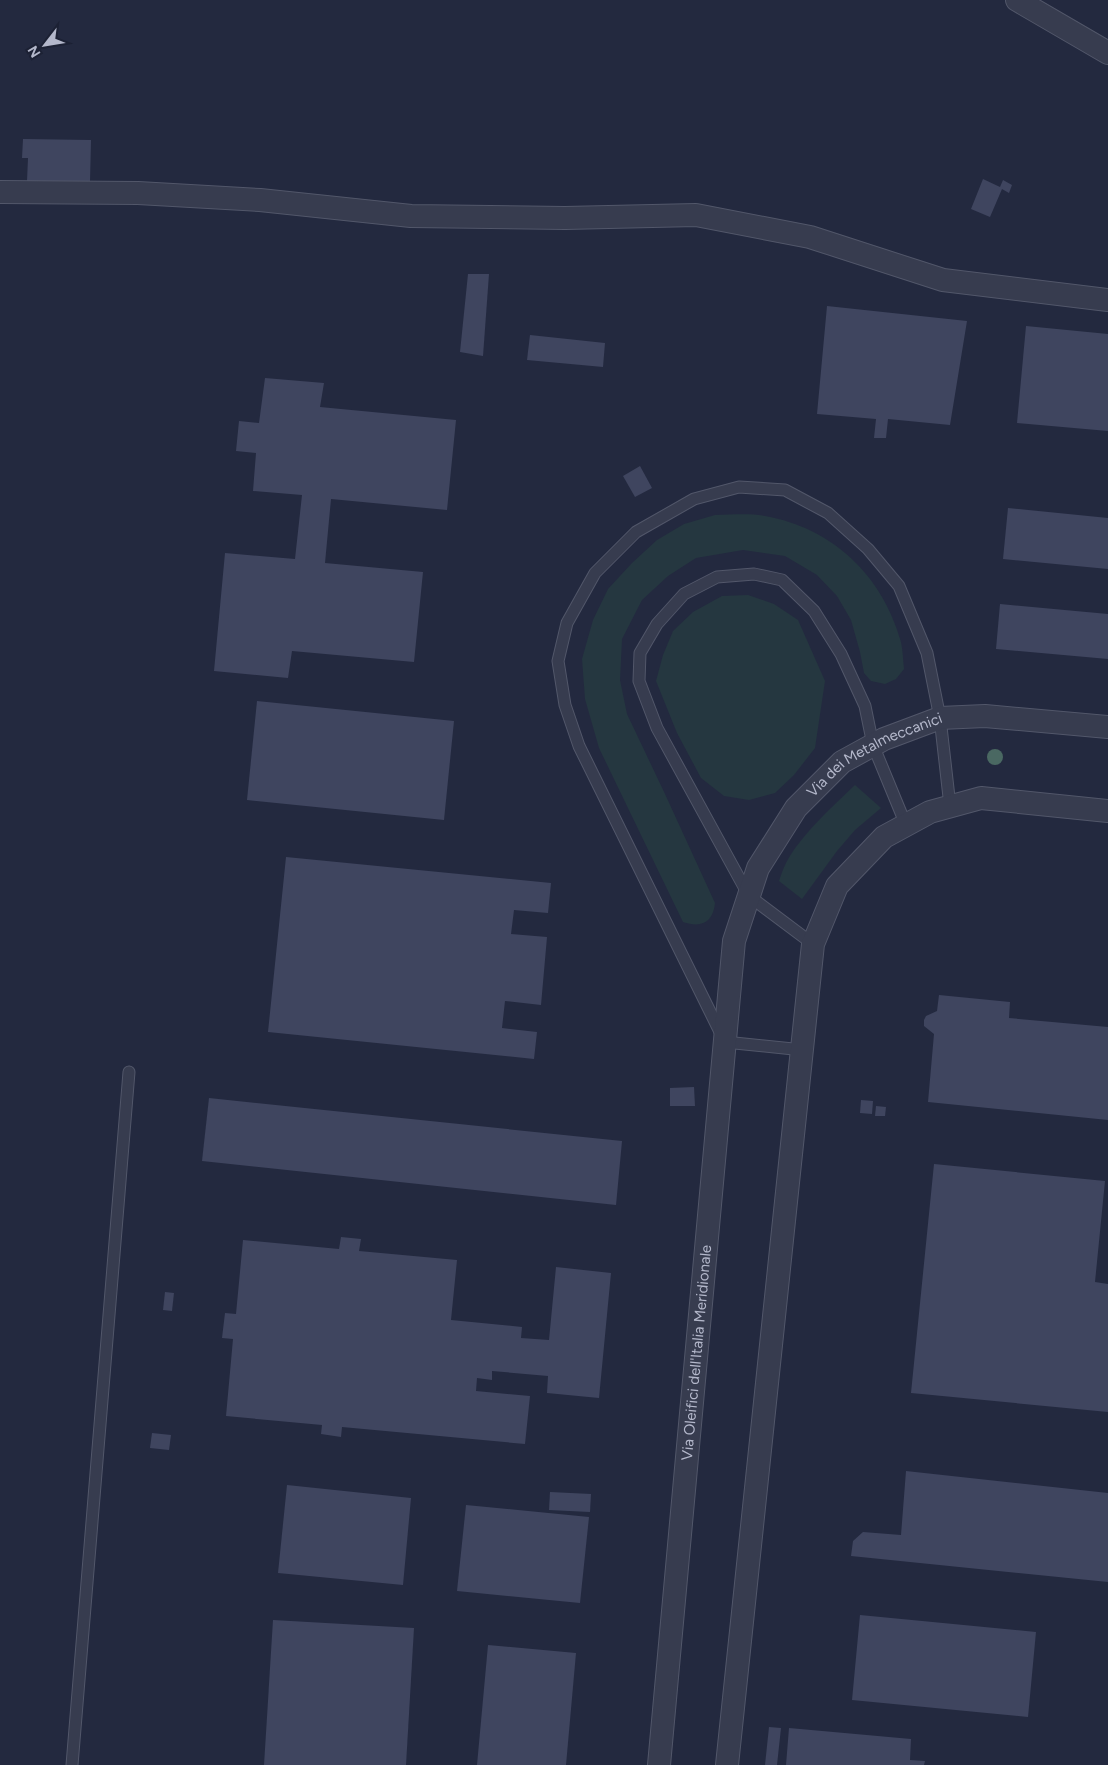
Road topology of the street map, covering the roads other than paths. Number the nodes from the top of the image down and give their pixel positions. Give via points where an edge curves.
1 (1017, 0) edge
2 (1108, 54) edge
3 (1, 192) dead end
4 (1108, 300) edge
5 (940, 718) junction
6 (1108, 727) edge
7 (874, 745) junction
8 (950, 806) junction
9 (1108, 811) edge
10 (906, 825) junction
11 (748, 896) junction
12 (734, 941) joint
13 (813, 944) junction
14 (724, 1042) junction
15 (803, 1050) junction
16 (129, 1072) dead end
17 (72, 1765) edge
18 (659, 1765) edge
19 (728, 1765) edge

1 - 2 street
3 - 4 street via 138,193 260,200 411,216 565,218 696,215 810,237 943,280
5 - 6 street, Via dei Metalmeccanici via 985,716
5 - 7 street, Via dei Metalmeccanici
5 - 8 lane
5 - 14 lane via 927,653 899,586 868,549 828,513 785,490 739,487 694,499 636,532 594,573 567,623 558,661 565,704 579,746
7 - 10 lane
7 - 11 street, Via dei Metalmeccanici via 842,762 796,808 758,868
7 - 11 lane via 865,706 841,654 814,610 782,580 754,574 717,577 684,594 657,624 640,653 639,681 657,728
8 - 9 street via 981,798
8 - 10 street
10 - 13 street via 884,837 837,886
11 - 12 street, Via dei Metalmeccanici
11 - 13 lane
12 - 14 street, Via Oleifici dell'Italia Meridionale
13 - 15 street
14 - 15 lane
14 - 18 street, Via Oleifici dell'Italia Meridionale
15 - 19 street
16 - 17 lane

